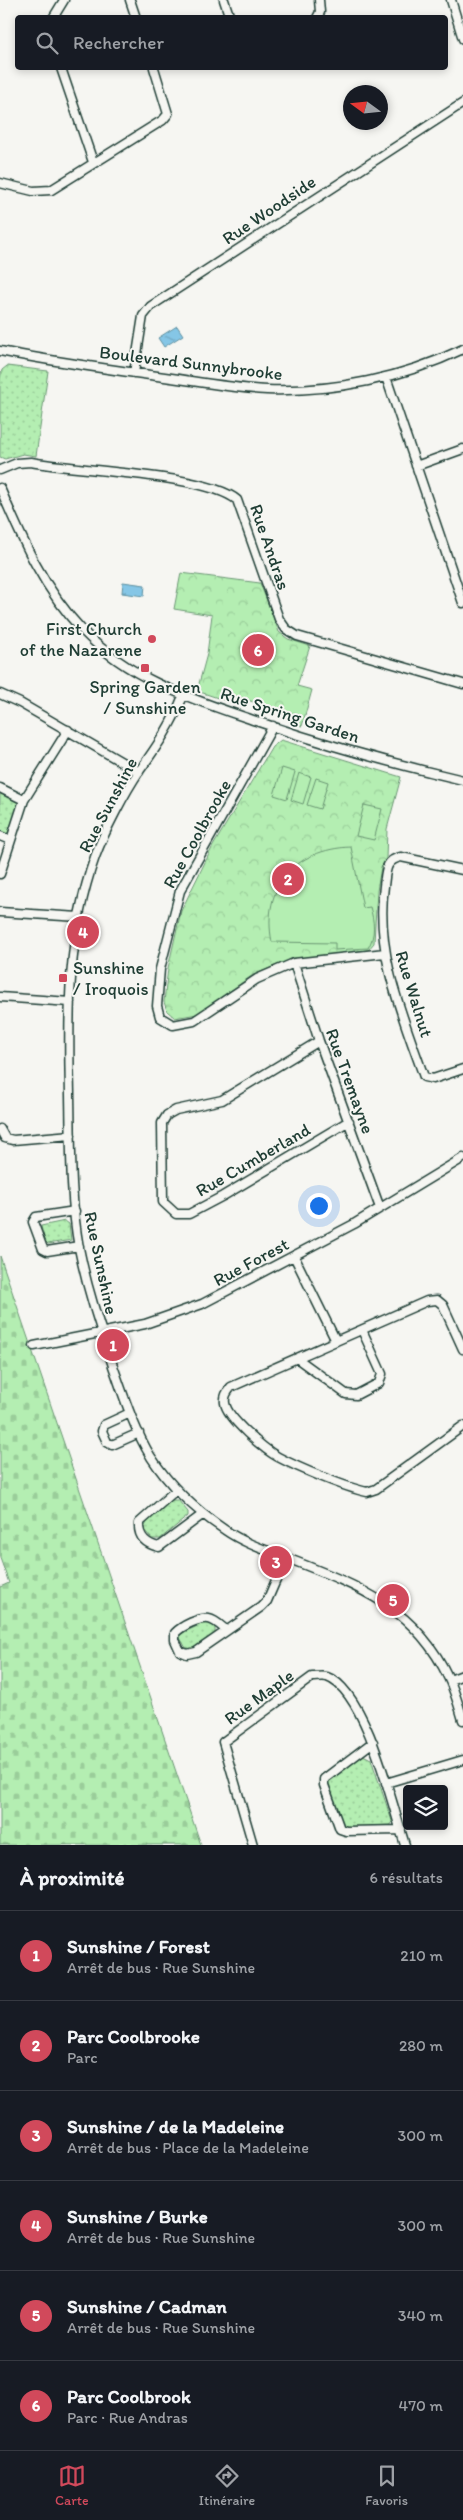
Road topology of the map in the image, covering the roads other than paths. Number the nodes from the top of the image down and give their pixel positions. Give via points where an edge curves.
1 (64, 0) edge
2 (130, 0) edge
3 (224, 0) edge
4 (319, 0) edge
5 (451, 0) edge
6 (55, 15) edge
7 (135, 15) edge
8 (229, 15) edge
9 (318, 15) edge
10 (463, 39) edge
11 (62, 70) edge
12 (155, 70) edge
13 (463, 103) edge
14 (93, 162) junction
15 (0, 183) edge
16 (463, 349) edge
17 (0, 351) edge
18 (134, 373) junction
19 (386, 377) junction
20 (463, 449) edge
21 (416, 466) junction
22 (0, 470) edge
23 (0, 488) edge
24 (463, 602) edge
25 (463, 684) edge
26 (0, 694) edge
27 (183, 696) junction
28 (273, 726) junction
29 (68, 730) junction
30 (139, 772) junction
31 (463, 780) edge
32 (0, 788) edge
33 (24, 800) junction
34 (0, 836) edge
35 (10, 840) junction
36 (463, 870) edge
37 (0, 874) edge
38 (0, 912) edge
39 (79, 917) junction
40 (384, 953) junction
41 (294, 963) junction
42 (0, 997) edge
43 (70, 1002) junction
44 (319, 1041) junction
45 (463, 1069) edge
46 (349, 1121) junction
47 (0, 1129) edge
48 (71, 1135) junction
49 (463, 1158) edge
50 (380, 1208) junction
51 (75, 1211) junction
52 (79, 1246) junction
53 (294, 1256) junction
54 (362, 1330) junction
55 (101, 1331) junction
56 (336, 1341) junction
57 (34, 1346) dead end
58 (463, 1349) edge
59 (298, 1359) junction
60 (130, 1413) junction
61 (463, 1426) edge
62 (139, 1433) junction
63 (176, 1490) junction
64 (202, 1515) junction
65 (286, 1557) junction
66 (226, 1630) junction
67 (463, 1675) edge
68 (450, 1680) junction
69 (463, 1720) edge
70 (373, 1742) junction
71 (463, 1760) edge
72 (386, 1783) junction
73 (401, 1830) junction
74 (253, 1845) edge
75 (405, 1845) edge

1 - 6 street
2 - 7 street
3 - 8 street
4 - 9 street
5 - 10 street
11 - 14 street
12 - 14 street via 168,114
13 - 18 street, Rue Woodside via 151,306 143,316
14 - 15 street via 51,190 33,191
16 - 19 street, Boulevard Sunnybrooke
17 - 18 street, Boulevard Sunnybrooke
18 - 19 street, Boulevard Sunnybrooke via 268,390 331,386
19 - 21 street
20 - 21 street
21 - 24 street
22 - 25 street, Rue Andras via 30,462 181,482 227,492 237,500 279,619 286,629 297,636
23 - 27 street, Rue Spring Garden via 44,582 74,621 125,665
26 - 29 street
27 - 28 street, Rue Spring Garden
27 - 30 street, Rue Sunshine via 160,744
28 - 31 street, Rue Spring Garden via 372,757
28 - 41 street, Rue Coolbrooke via 180,891 160,968 156,1006 160,1017 173,1025 194,1021 257,979
29 - 30 street
29 - 33 street
30 - 39 street, Rue Sunshine via 95,856
32 - 33 street
33 - 35 street
34 - 35 street
35 - 37 street
36 - 40 street, Rue Walnut via 401,857 386,865 381,908
38 - 39 street
39 - 43 street, Rue Sunshine via 71,957
40 - 41 street, Rue Coolbrooke
40 - 45 street, Rue Walnut via 424,1077 434,1079
41 - 44 street, Rue Tremayne
42 - 43 street
43 - 48 street, Rue Sunshine
44 - 46 street, Rue Tremayne
44 - 46 street, Rue Cumberland via 222,1100 167,1115 162,1123 164,1202 176,1214 189,1214
46 - 50 street, Rue Tremayne
47 - 48 street via 5,1138 13,1140
48 - 51 street, Rue Sunshine
49 - 50 street, Rue Forest
50 - 53 street, Rue Forest
51 - 52 street, Rue Sunshine
51 - 52 street via 36,1217 33,1222 42,1249
52 - 55 street, Rue Sunshine
53 - 55 street, Rue Forest via 202,1304 145,1324
53 - 56 street
54 - 56 street
54 - 58 street via 427,1300 437,1300 443,1305
54 - 59 street via 382,1374 379,1382 356,1395 346,1394
55 - 57 street, Rue Forest
55 - 60 street, Rue Sunshine
56 - 59 street
59 - 61 street via 231,1387 225,1394 227,1410 246,1432 276,1456 358,1490 367,1492 376,1488
60 - 62 street, Rue Sunshine
60 - 62 street via 104,1425 102,1431 112,1445
62 - 63 street, Rue Sunshine
63 - 64 street, Rue Sunshine
63 - 64 street via 139,1523 138,1529 145,1541 159,1547
64 - 65 street, Rue Sunshine via 236,1538
65 - 66 street via 267,1601
65 - 68 street, Rue Sunshine via 382,1600 417,1631
66 - 66 street via 196,1652 188,1654 180,1651 175,1640 181,1628 202,1619 213,1620
67 - 68 street
68 - 69 street, Rue Sunshine
70 - 72 street, Rue Maple
70 - 73 street via 327,1775 324,1785 340,1829
70 - 74 street, Rue Maple via 360,1712 336,1682 326,1676 312,1677 223,1742
71 - 72 street
72 - 73 street, Rue Maple
73 - 75 street, Rue Maple

